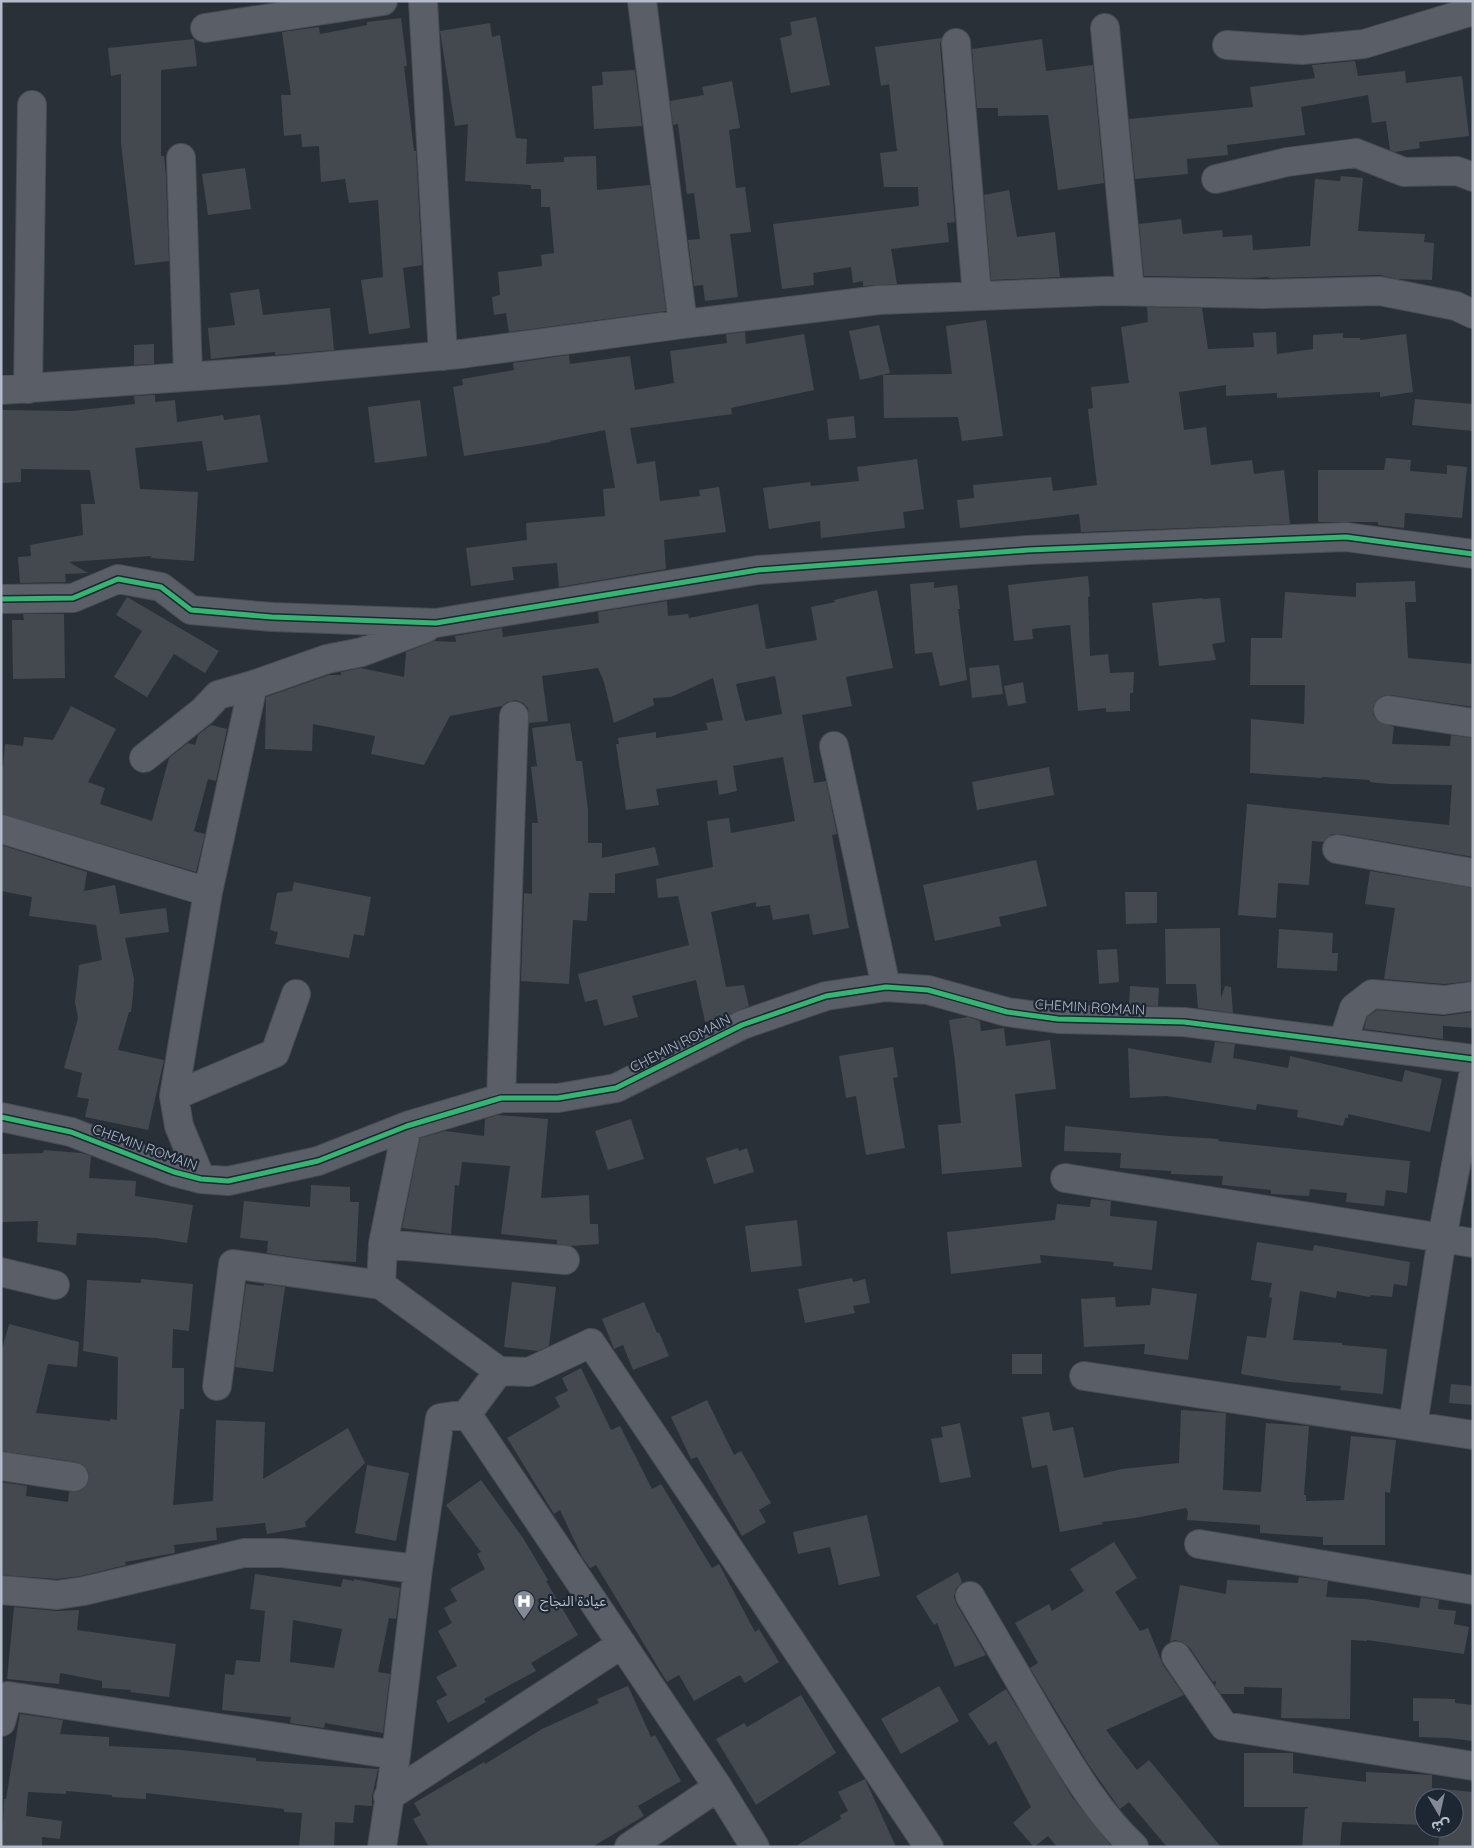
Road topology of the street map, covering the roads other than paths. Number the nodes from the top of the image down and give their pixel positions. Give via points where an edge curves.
1 (383, 1) edge
2 (423, 1) edge
3 (642, 1) edge
4 (1473, 11) edge
5 (205, 28) dead end
6 (1105, 28) dead end
7 (956, 43) dead end
8 (1227, 45) dead end
9 (32, 105) dead end
10 (181, 158) dead end
11 (1473, 177) edge
12 (1216, 179) dead end
13 (1130, 292) junction
14 (977, 296) junction
15 (1473, 314) edge
16 (683, 324) junction
17 (443, 356) junction
18 (188, 376) junction
19 (28, 388) junction
20 (1, 390) edge
21 (1473, 554) edge
22 (1, 599) edge
23 (436, 624) junction
24 (253, 685) junction
25 (1388, 710) dead end
26 (514, 716) dead end
27 (1473, 724) edge
28 (834, 746) dead end
29 (144, 758) dead end
30 (1, 829) edge
31 (1336, 849) dead end
32 (1473, 873) edge
33 (208, 892) junction
34 (886, 987) junction
35 (296, 994) dead end
36 (1473, 996) edge
37 (1343, 1042) junction
38 (1473, 1060) edge
39 (1473, 1076) edge
40 (174, 1096) junction
41 (501, 1098) junction
42 (1, 1117) edge
43 (407, 1126) junction
44 (1065, 1178) dead end
45 (201, 1179) junction
46 (1442, 1238) junction
47 (1473, 1243) edge
48 (383, 1244) junction
49 (564, 1260) dead end
50 (1, 1272) edge
51 (55, 1285) dead end
52 (381, 1285) junction
53 (499, 1370) junction
54 (1084, 1376) dead end
55 (217, 1386) dead end
56 (467, 1414) junction
57 (1413, 1425) junction
58 (1473, 1435) edge
59 (1, 1466) edge
60 (74, 1477) dead end
61 (1200, 1544) dead end
62 (418, 1568) junction
63 (1, 1590) edge
64 (1473, 1590) edge
65 (970, 1596) dead end
66 (622, 1644) junction
67 (1176, 1656) dead end
68 (1, 1722) edge
69 (396, 1755) junction
70 (1473, 1766) edge
71 (718, 1787) junction
72 (388, 1797) junction
73 (382, 1847) edge
74 (629, 1847) edge
75 (755, 1847) edge
76 (929, 1847) edge
77 (1134, 1847) edge

1 - 5 street
2 - 17 street
3 - 16 street
4 - 8 street via 1364,44 1302,50
6 - 13 street
7 - 14 street
9 - 19 street
10 - 18 street
11 - 12 street via 1457,171 1404,172 1356,153 1287,162
13 - 14 street
13 - 15 street via 1265,294 1380,291 1456,306
14 - 16 street via 879,300
16 - 17 street
17 - 18 street
18 - 19 street
19 - 20 street
21 - 23 street via 1346,537 1028,550 758,570
22 - 23 street via 73,598 118,579 161,588 192,610
23 - 24 street via 362,652 326,659
24 - 29 street via 218,695
24 - 33 street
25 - 27 street
26 - 41 street
28 - 34 street
30 - 33 street
31 - 32 street
33 - 40 street
34 - 37 street, CHEMIN ROMAIN via 928,990 1007,1012 1058,1020 1184,1022
34 - 41 street, CHEMIN ROMAIN via 826,996 742,1025 616,1088 558,1098
35 - 40 street via 275,1053
36 - 37 street via 1444,1000 1372,994 1354,1008
37 - 38 street, CHEMIN ROMAIN
39 - 46 street
40 - 45 street via 179,1126
41 - 43 street, CHEMIN ROMAIN
42 - 45 street, CHEMIN ROMAIN via 71,1132 174,1172
43 - 45 street, CHEMIN ROMAIN via 318,1161 228,1181
43 - 48 street
44 - 46 street
46 - 47 street
46 - 57 street
48 - 49 street
48 - 52 street
50 - 51 street
52 - 53 street
52 - 55 street via 233,1264
53 - 56 street
53 - 76 street via 529,1372 591,1343
54 - 57 street
56 - 62 street via 440,1418
56 - 66 street
57 - 58 street
59 - 60 street
61 - 64 street
62 - 63 street via 282,1553 244,1553 84,1591 57,1595
62 - 69 street
65 - 77 street via 1094,1802
66 - 71 street
66 - 72 street
67 - 70 street via 1224,1726
68 - 69 street via 8,1696
69 - 72 street
71 - 74 street
71 - 75 street
72 - 73 street

